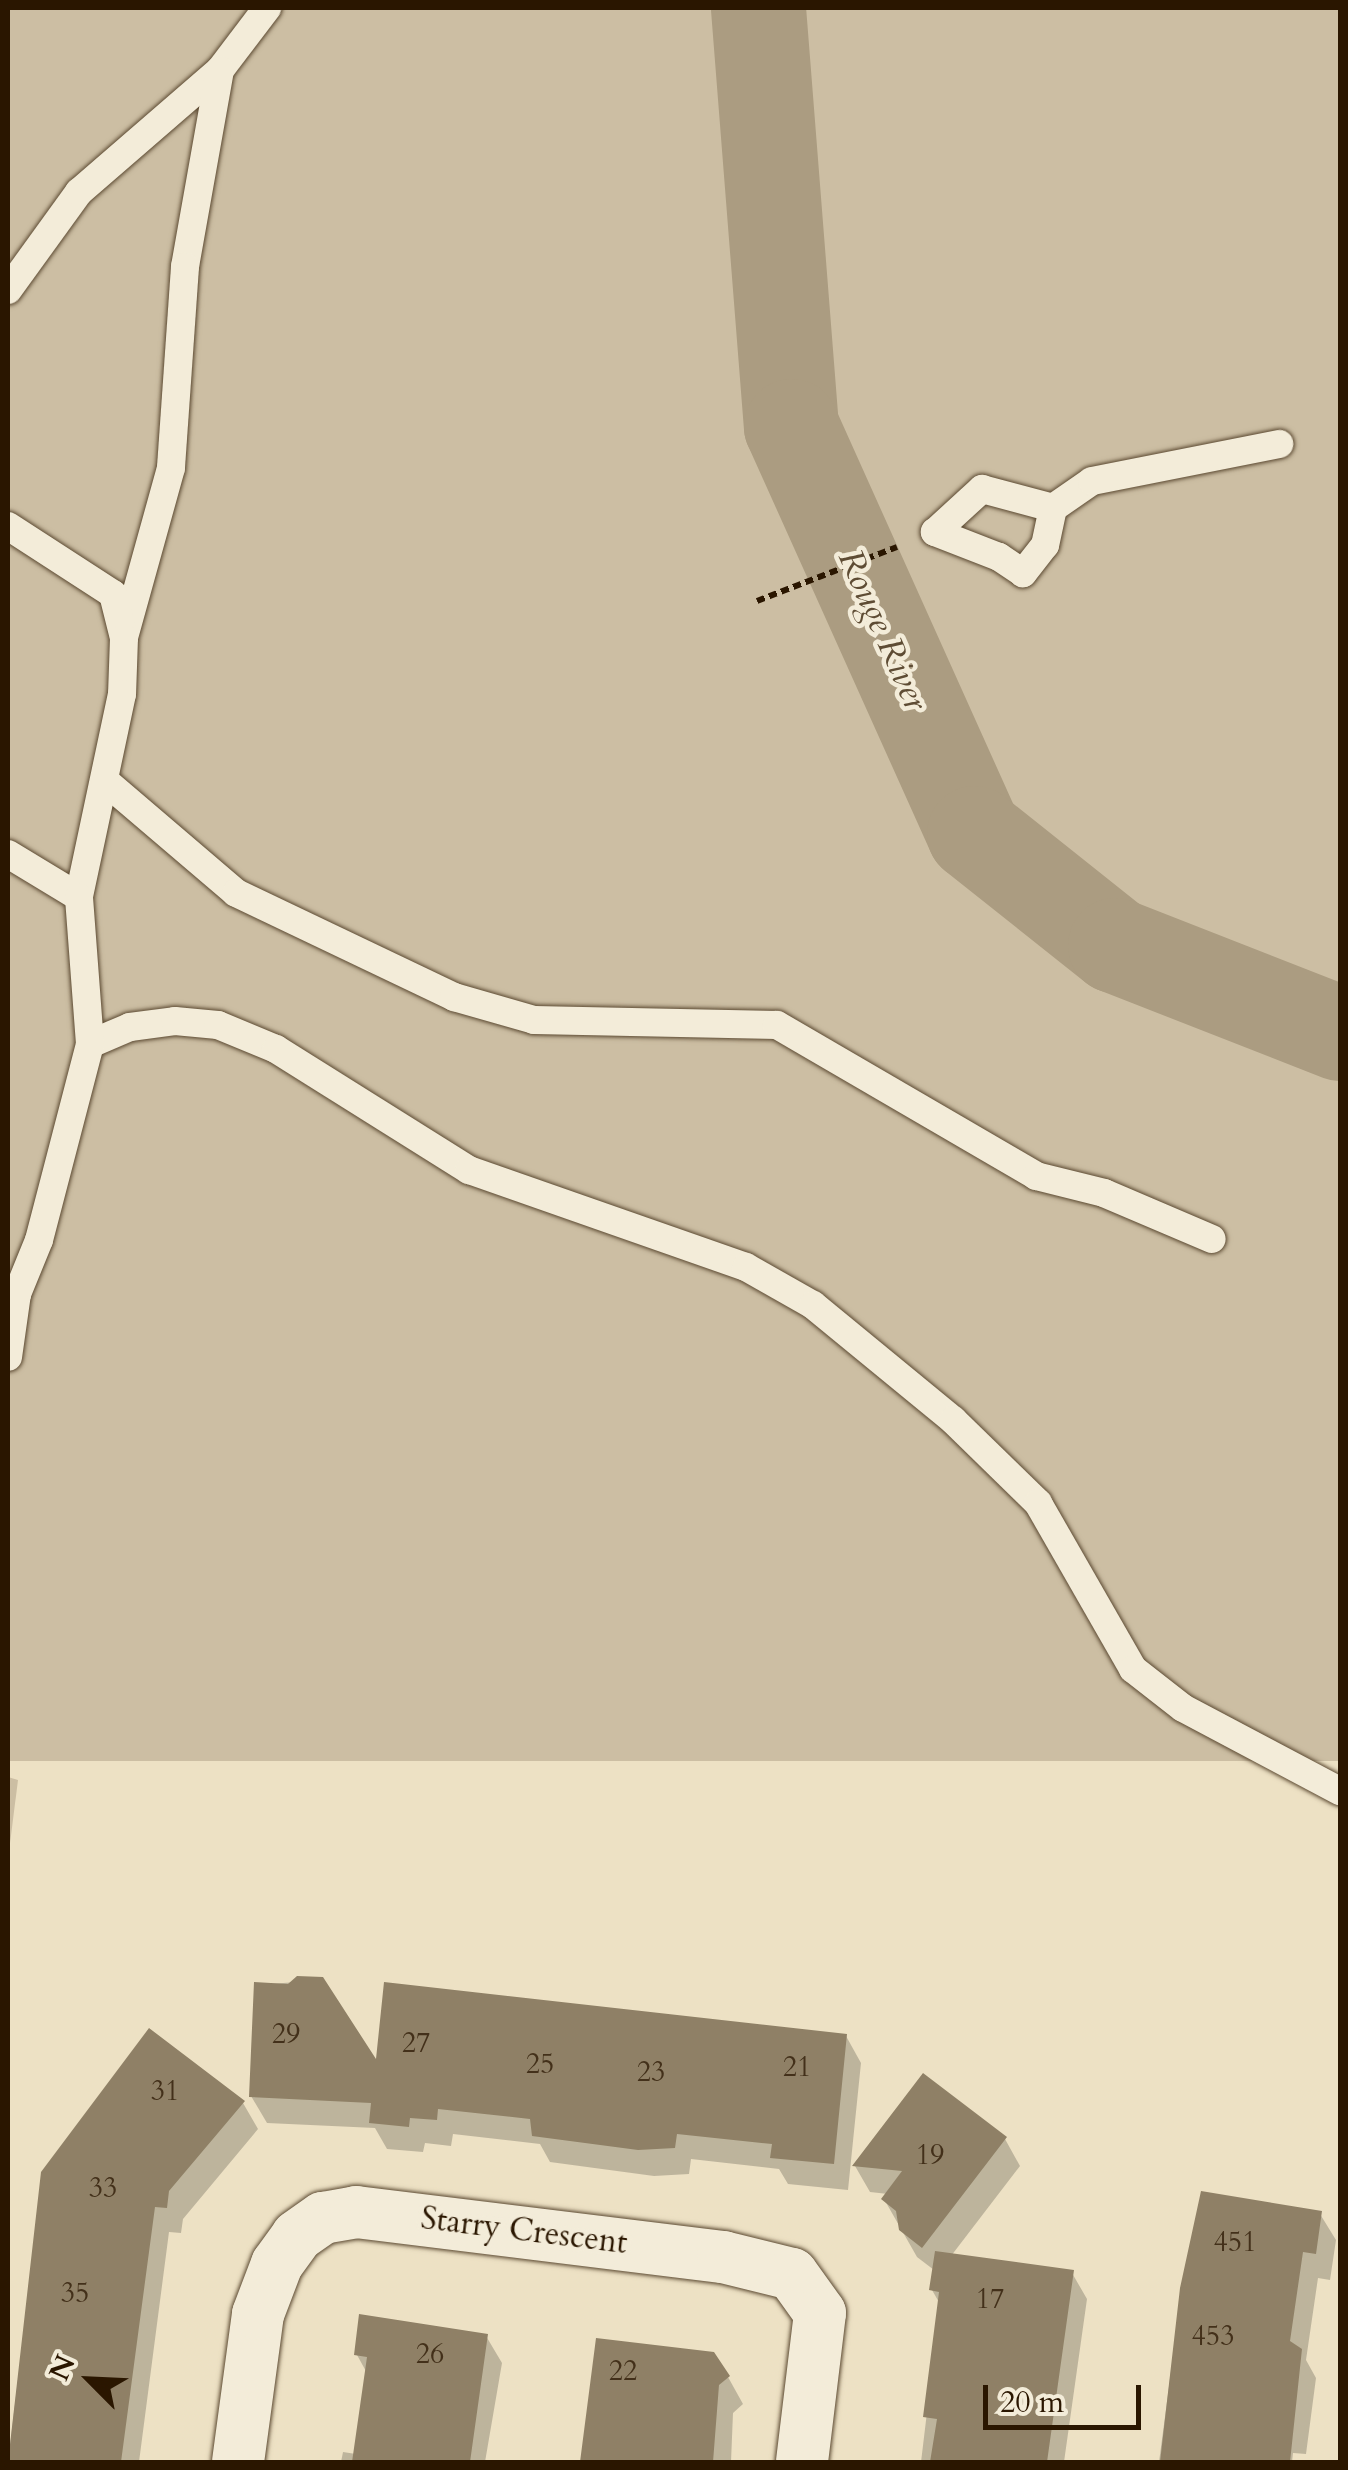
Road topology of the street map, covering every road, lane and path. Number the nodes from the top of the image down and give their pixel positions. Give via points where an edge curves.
1 (267, 8) edge
2 (220, 70) junction
3 (8, 290) edge
4 (1278, 444) dead end
5 (1052, 508) junction
6 (8, 526) edge
7 (936, 532) junction
8 (756, 602) dead end
9 (124, 638) junction
10 (105, 780) junction
11 (8, 854) edge
12 (79, 897) junction
13 (90, 1044) junction
14 (1212, 1238) dead end
15 (12, 1291) edge
16 (8, 1357) edge
17 (1340, 1791) edge
18 (238, 2462) edge
19 (802, 2462) edge

1 - 2 lane
2 - 3 lane via 79,192
2 - 9 lane via 185,267 171,468
4 - 5 lane via 1092,481
5 - 7 lane via 982,490
5 - 7 lane via 1044,545 1023,574 999,556
6 - 9 lane via 113,594
7 - 8 path
9 - 10 lane via 122,694
10 - 12 lane
10 - 14 lane via 236,893 454,997 534,1020 777,1025 1036,1176 1104,1193
11 - 12 lane
12 - 13 lane
13 - 15 lane via 64,1166
13 - 17 lane via 130,1027 218,1024 276,1049 469,1170 746,1267 813,1305 953,1420 1038,1503 1133,1669 1182,1708
15 - 16 lane
18 - 19 street, Starry Crescent via 258,2314 277,2264 297,2236 323,2218 356,2212 723,2257 792,2274 820,2313

